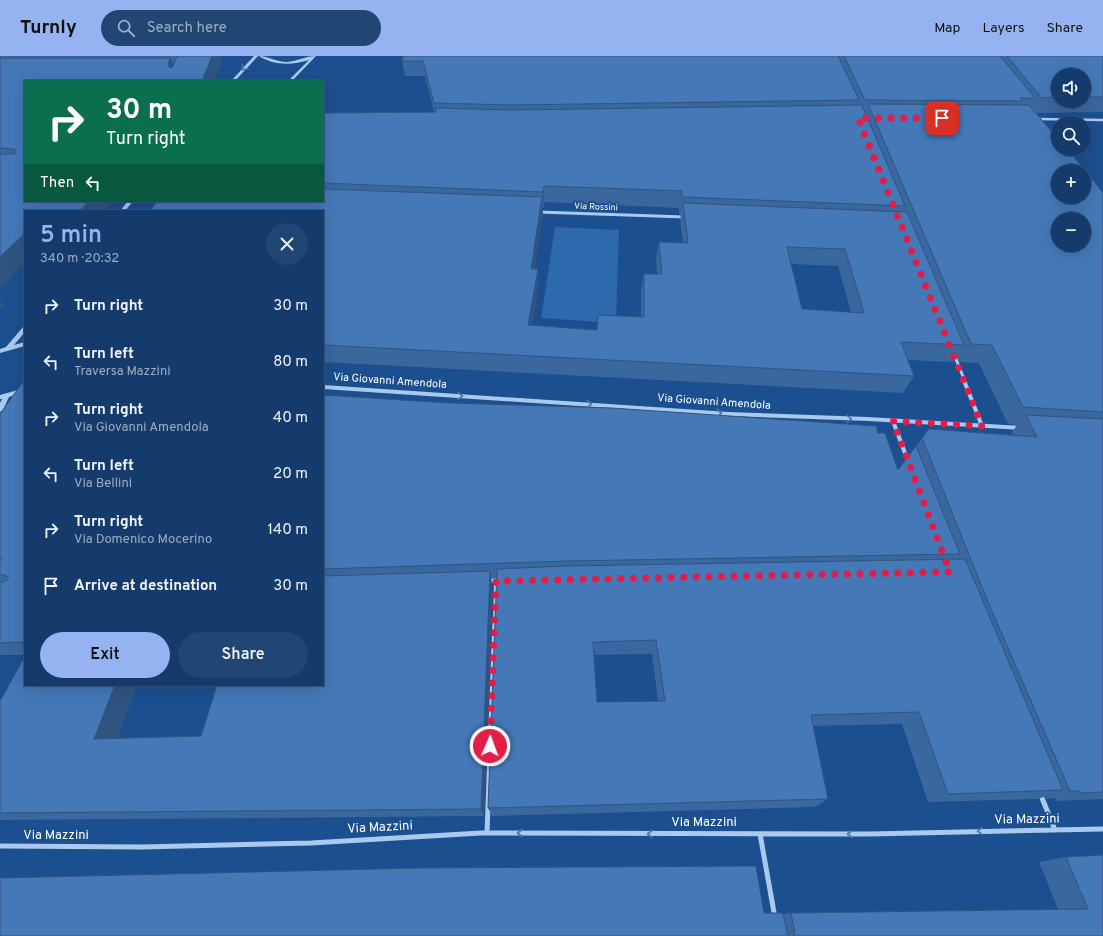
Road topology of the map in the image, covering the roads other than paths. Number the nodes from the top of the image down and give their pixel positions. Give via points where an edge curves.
1 (256, 56) edge
2 (261, 56) edge
3 (313, 57) edge
4 (294, 79) edge
5 (234, 80) edge
6 (1103, 120) edge
7 (1040, 125) edge
8 (129, 202) edge
9 (123, 210) edge
10 (532, 212) edge
11 (693, 218) edge
12 (24, 329) edge
13 (24, 344) edge
14 (9, 347) junction
15 (0, 351) edge
16 (953, 353) edge
17 (324, 387) edge
18 (24, 390) edge
19 (3, 397) edge
20 (0, 410) edge
21 (893, 421) junction
22 (982, 426) junction
23 (1029, 429) edge
24 (911, 471) edge
25 (504, 580) edge
26 (480, 581) edge
27 (496, 581) junction
28 (1037, 786) edge
29 (1103, 829) edge
30 (1055, 830) junction
31 (487, 833) junction
32 (760, 834) junction
33 (0, 846) edge
34 (776, 928) edge

1 -> 5 street
2 - 3 street via 267,60 291,63
3 - 4 street
6 - 7 street via 1035,119
8 - 9 street
10 - 11 street, Via Rossini
12 - 14 street
13 - 14 street
14 - 15 street
16 - 22 street
17 -> 21 street, Via Giovanni Amendola via 729,414
18 - 19 street
19 - 20 street
21 - 22 street, Via Giovanni Amendola
21 - 24 street
22 - 23 street, Via Giovanni Amendola
25 - 27 street
26 - 27 street
27 - 31 street
28 - 30 street
29 - 30 street, Via Mazzini
30 -> 32 street, Via Mazzini
32 -> 31 street, Via Mazzini
31 - 33 street, Via Mazzini via 311,843 142,847
32 - 34 street

